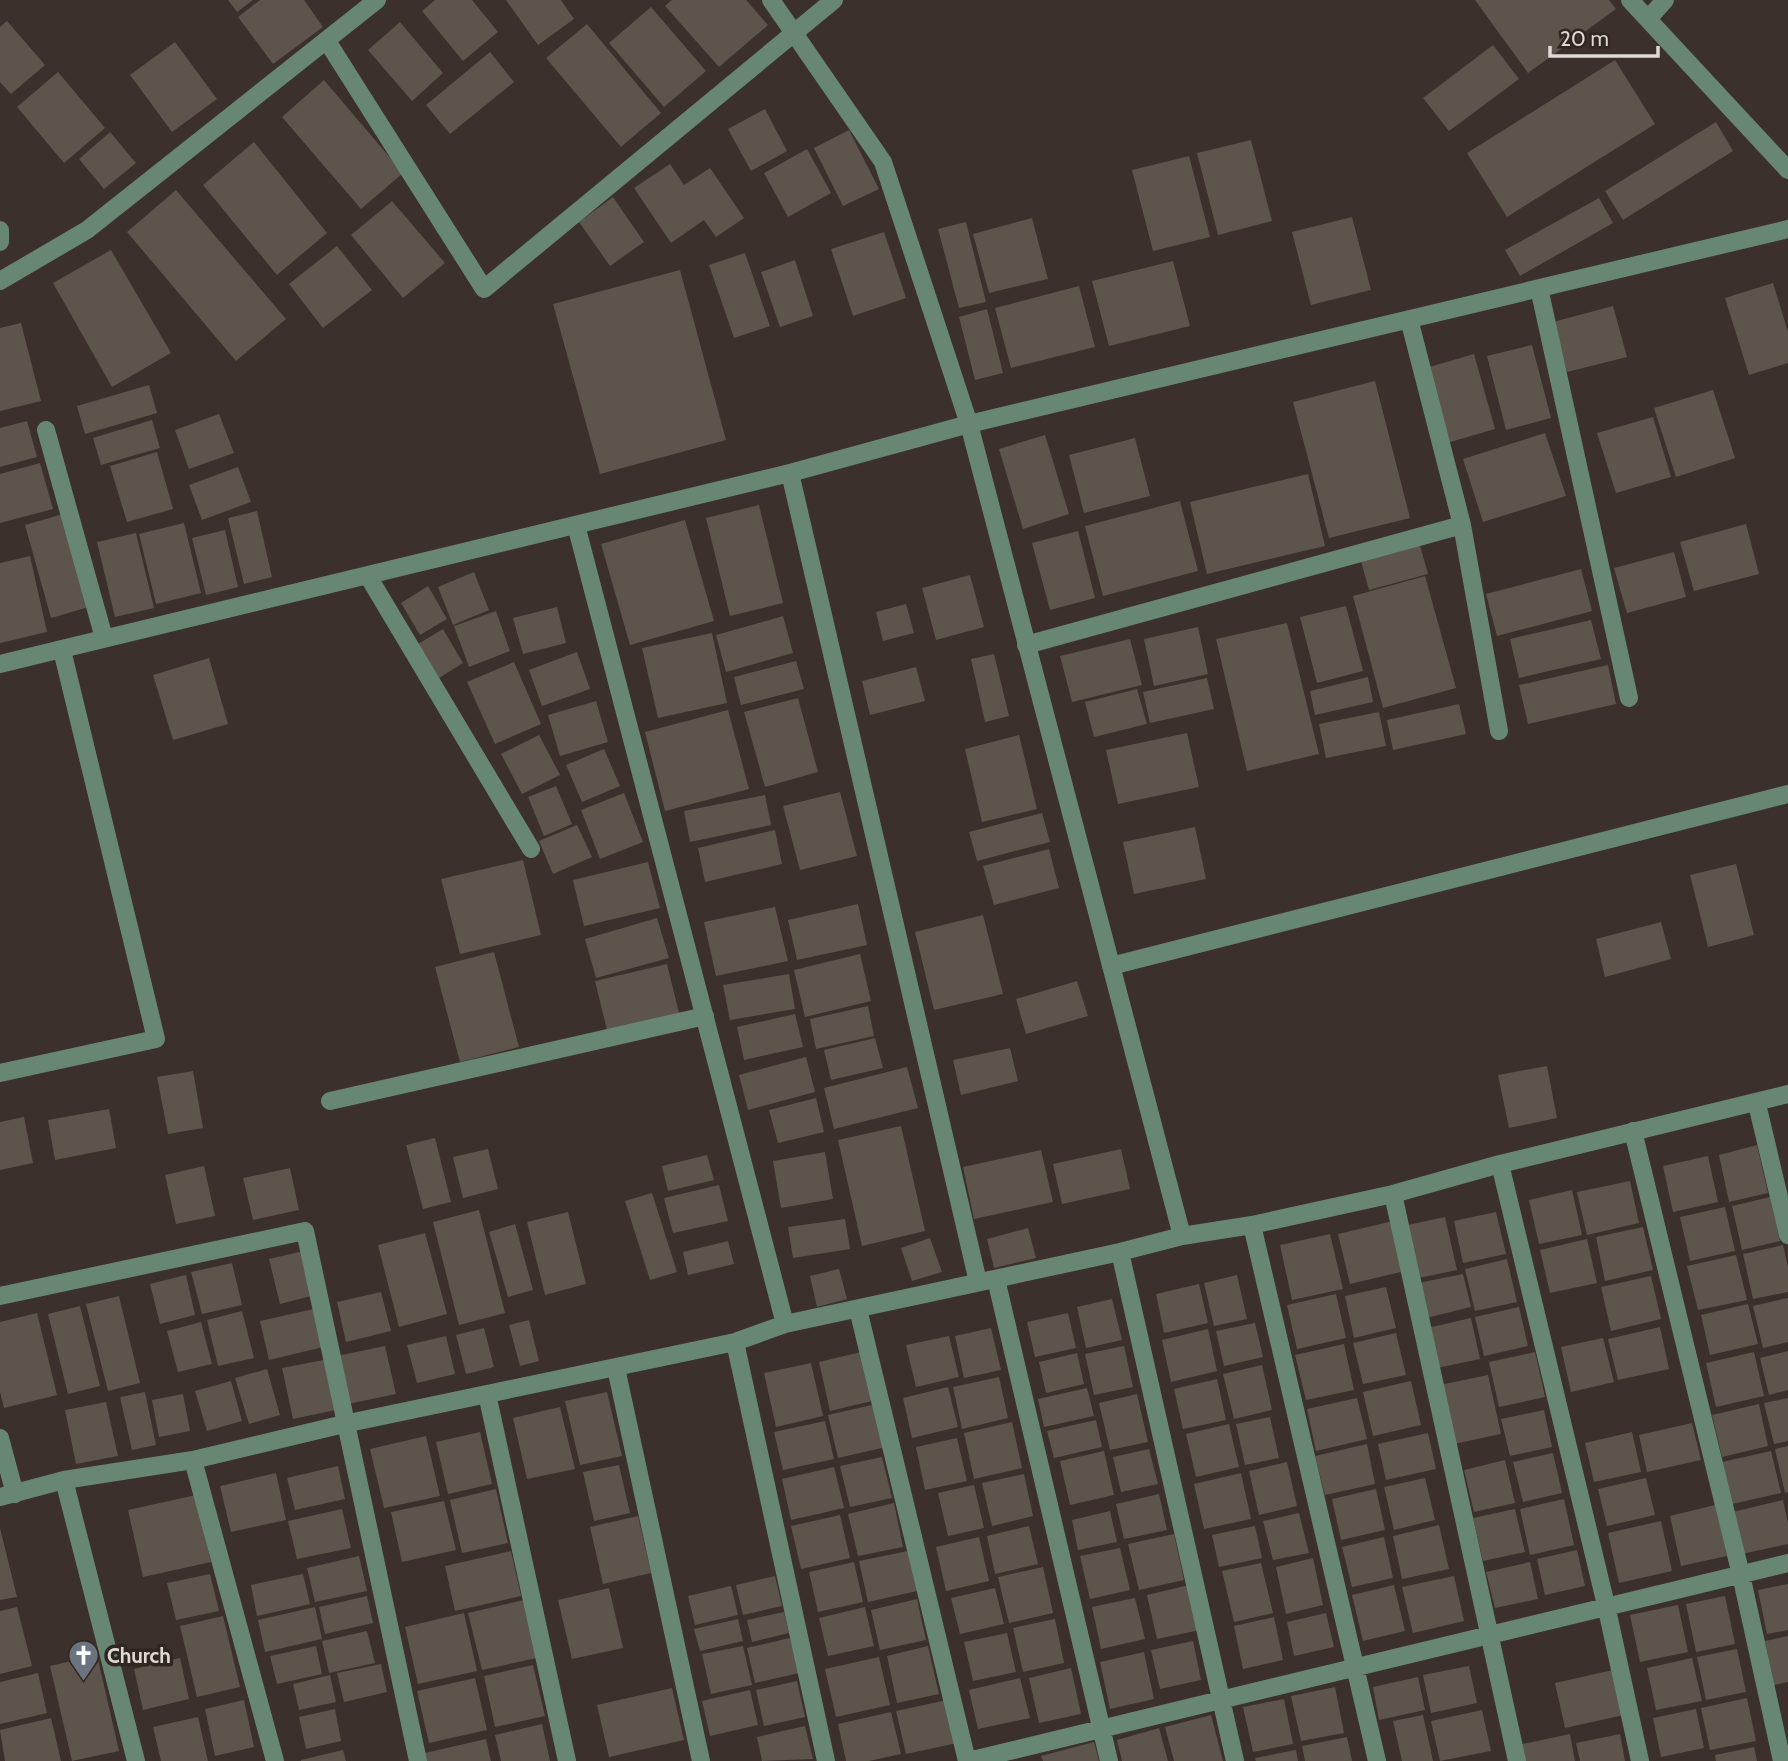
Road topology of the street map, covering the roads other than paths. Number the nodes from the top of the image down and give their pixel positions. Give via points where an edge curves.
1 (377, 0) edge
2 (771, 0) edge
3 (834, 0) edge
4 (1630, 0) edge
5 (1665, 0) edge
6 (1648, 19) junction
7 (794, 33) junction
8 (327, 41) junction
9 (1788, 170) edge
10 (1788, 229) edge
11 (0, 230) edge
12 (0, 242) edge
13 (0, 281) edge
14 (1539, 288) junction
15 (1409, 319) junction
16 (969, 424) junction
17 (46, 430) dead end
18 (790, 473) junction
19 (1462, 524) junction
20 (576, 525) junction
21 (368, 576) junction
22 (103, 638) junction
23 (1026, 645) junction
24 (62, 650) junction
25 (0, 664) edge
26 (1629, 698) dead end
27 (1499, 732) dead end
28 (1788, 794) edge
29 (531, 849) dead end
30 (1111, 966) junction
31 (705, 1016) junction
32 (0, 1073) edge
33 (1788, 1094) edge
34 (330, 1101) dead end
35 (1757, 1104) junction
36 (1633, 1131) junction
37 (1500, 1164) junction
38 (1393, 1194) junction
39 (1252, 1224) junction
40 (1788, 1235) edge
41 (1182, 1236) junction
42 (1120, 1252) junction
43 (987, 1280) junction
44 (0, 1297) edge
45 (858, 1309) junction
46 (786, 1324) junction
47 (735, 1342) junction
48 (615, 1368) junction
49 (487, 1394) junction
50 (344, 1424) junction
51 (0, 1438) edge
52 (193, 1461) junction
53 (64, 1480) junction
54 (8, 1496) edge
55 (1788, 1563) edge
56 (1741, 1575) junction
57 (1606, 1605) junction
58 (1492, 1635) junction
59 (1356, 1669) junction
60 (1221, 1701) junction
61 (1101, 1727) junction
62 (136, 1761) edge
63 (275, 1761) edge
64 (418, 1761) edge
65 (567, 1761) edge
66 (701, 1761) edge
67 (826, 1761) edge
68 (967, 1761) edge
69 (1109, 1761) edge
70 (1235, 1761) edge
71 (1377, 1761) edge
72 (1517, 1761) edge
73 (1640, 1761) edge
74 (1782, 1761) edge

1 - 8 street
2 - 7 street
3 - 7 street
4 - 6 street
5 - 6 street
6 - 9 street
7 - 8 street via 484,289
7 - 16 street via 883,162
8 - 13 street via 87,230
10 - 14 street
11 - 12 street
14 - 15 street
14 - 26 street
15 - 16 street
15 - 19 street
16 - 18 street
16 - 23 street
17 - 22 street
18 - 20 street
18 - 43 street
19 - 23 street
19 - 27 street
20 - 21 street
20 - 31 street
21 - 22 street
21 - 29 street
22 - 24 street
23 - 30 street
24 - 25 street
24 - 32 street via 156,1038
28 - 30 street
30 - 41 street
31 - 34 street
31 - 46 street
33 - 35 street
35 - 36 street
35 - 40 street
36 - 37 street
36 - 56 street
37 - 38 street
37 - 57 street
38 - 39 street
38 - 58 street
39 - 41 street
39 - 59 street
41 - 42 street
42 - 43 street
42 - 60 street
43 - 45 street
43 - 61 street
44 - 50 street via 305,1231
45 - 46 street
45 - 68 street
46 - 47 street
47 - 48 street
47 - 67 street
48 - 49 street
48 - 66 street
49 - 50 street
49 - 65 street
50 - 52 street
50 - 64 street
51 - 54 street
52 - 53 street
52 - 63 street
53 - 54 street
53 - 62 street
55 - 56 street
56 - 57 street
56 - 74 street
57 - 58 street
57 - 73 street
58 - 59 street
58 - 72 street
59 - 60 street
59 - 71 street
60 - 61 street
60 - 70 street
61 - 68 street
61 - 69 street

